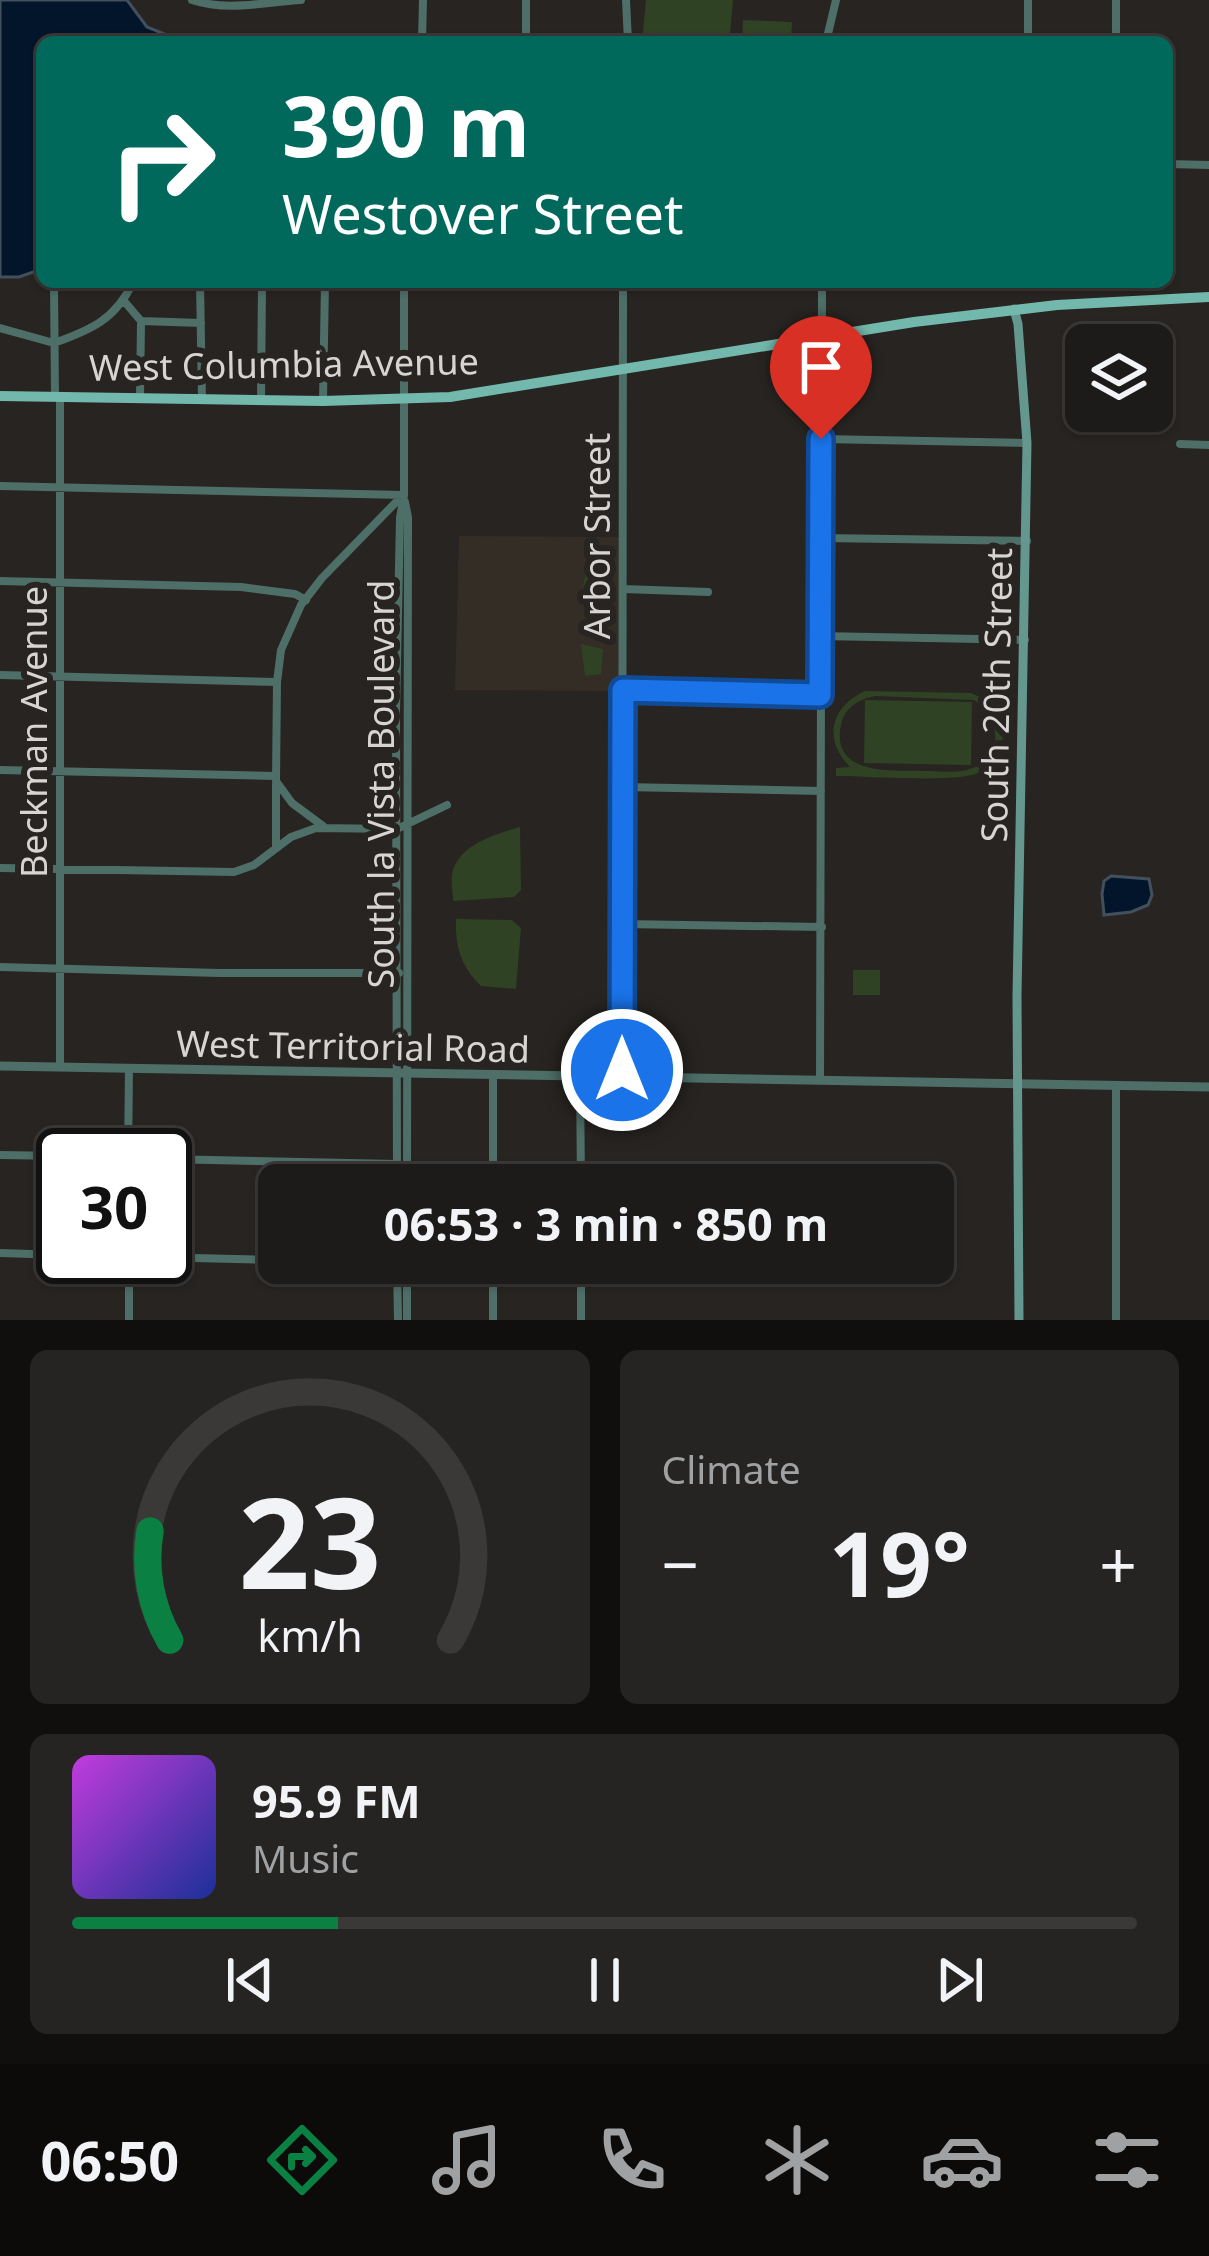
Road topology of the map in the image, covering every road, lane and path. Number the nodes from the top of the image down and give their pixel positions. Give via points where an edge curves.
1 (192, 0) edge
2 (301, 0) edge
3 (423, 0) edge
4 (526, 0) edge
5 (626, 0) edge
6 (836, 0) edge
7 (1028, 0) edge
8 (1116, 0) edge
9 (422, 36) edge
10 (526, 36) edge
11 (628, 36) edge
12 (827, 36) edge
13 (1028, 36) edge
14 (1116, 36) edge
15 (1173, 164) edge
16 (1209, 165) edge
17 (56, 288) edge
18 (131, 288) edge
19 (200, 288) edge
20 (262, 288) edge
21 (325, 288) edge
22 (404, 288) edge
23 (623, 288) edge
24 (822, 288) edge
25 (1209, 297) edge
26 (124, 301) junction
27 (1014, 309) junction
28 (141, 321) junction
29 (201, 323) junction
30 (0, 328) edge
31 (822, 335) junction
32 (54, 343) junction
33 (623, 369) junction
34 (0, 395) edge
35 (57, 397) junction
36 (140, 398) junction
37 (202, 400) junction
38 (261, 400) junction
39 (323, 400) junction
40 (403, 400) junction
41 (821, 439) junction
42 (1027, 442) junction
43 (1180, 444) dead end
44 (1209, 445) edge
45 (0, 486) edge
46 (60, 488) junction
47 (404, 495) junction
48 (821, 538) junction
49 (1027, 542) junction
50 (0, 581) edge
51 (61, 583) junction
52 (623, 590) junction
53 (708, 592) dead end
54 (306, 600) junction
55 (820, 636) junction
56 (1024, 640) junction
57 (0, 676) edge
58 (61, 677) junction
59 (277, 682) junction
60 (623, 690) junction
61 (820, 695) junction
62 (0, 770) edge
63 (60, 771) junction
64 (276, 778) junction
65 (623, 787) junction
66 (821, 790) junction
67 (447, 805) dead end
68 (323, 826) junction
69 (401, 828) junction
70 (276, 849) junction
71 (0, 868) edge
72 (60, 870) junction
73 (623, 924) junction
74 (822, 927) junction
75 (0, 967) edge
76 (61, 969) junction
77 (402, 973) junction
78 (0, 1066) edge
79 (60, 1067) junction
80 (129, 1069) junction
81 (402, 1074) junction
82 (493, 1075) junction
83 (580, 1077) junction
84 (622, 1078) junction
85 (820, 1079) junction
86 (1016, 1083) junction
87 (1116, 1085) junction
88 (1209, 1087) edge
89 (128, 1128) edge
90 (0, 1155) edge
91 (36, 1156) edge
92 (192, 1160) edge
93 (402, 1164) joint
94 (493, 1164) edge
95 (580, 1164) edge
96 (0, 1253) edge
97 (36, 1254) edge
98 (192, 1258) edge
99 (258, 1260) edge
100 (129, 1284) edge
101 (398, 1284) edge
102 (407, 1284) edge
103 (493, 1284) edge
104 (581, 1284) edge
105 (129, 1320) edge
106 (398, 1320) edge
107 (407, 1320) edge
108 (493, 1320) edge
109 (581, 1320) edge
110 (1019, 1320) edge
111 (1116, 1320) edge

1 - 2 street via 233,7
3 - 9 street
4 - 10 street
5 - 11 street
6 - 12 street
7 - 13 street
8 - 14 street
15 - 16 street
17 - 32 street, Beckman Avenue
18 - 26 street
19 - 29 street
20 - 38 street
21 - 39 street
22 - 40 street, South la Vista Boulevard
23 - 33 street, Arbor Street
24 - 31 street
25 - 27 main road, West Columbia Avenue
26 - 28 street
26 - 32 street via 97,325
27 - 31 main road, West Columbia Avenue
27 - 42 main road, South 20th Street
28 - 29 street
28 - 36 street
29 - 37 street
30 - 32 street
31 - 33 main road, West Columbia Avenue
31 - 41 street
32 - 35 street, Beckman Avenue
33 - 40 main road, West Columbia Avenue
33 - 52 street, Arbor Street
34 - 35 main road, West Columbia Avenue
35 - 36 main road, West Columbia Avenue
35 - 46 street, Beckman Avenue
36 - 37 main road, West Columbia Avenue
37 - 38 main road, West Columbia Avenue
38 - 39 main road, West Columbia Avenue
39 - 40 main road, West Columbia Avenue
40 - 47 street, South la Vista Boulevard
41 - 42 street
41 - 48 street
42 - 49 main road, South 20th Street
43 - 44 street
45 - 46 street
46 - 47 street
46 - 51 street, Beckman Avenue
47 - 54 street
47 - 69 street, South la Vista Boulevard
48 - 49 street
48 - 55 street
49 - 56 main road, South 20th Street
50 - 51 street
51 - 54 street via 241,586
51 - 58 street, Beckman Avenue
52 - 53 street
52 - 60 street, Arbor Street
54 - 59 street via 281,650
55 - 56 street
55 - 61 street
56 - 86 main road, South 20th Street
57 - 58 street
58 - 59 street
58 - 63 street, Beckman Avenue
59 - 64 street
60 - 61 street
60 - 65 street, Arbor Street
61 - 66 street
62 - 63 street
63 - 64 street
63 - 72 street, Beckman Avenue
64 - 68 street via 292,803
64 - 70 street
65 - 66 street
65 - 73 street, Arbor Street
66 - 74 street
67 - 69 street
68 - 69 street
68 - 70 street
69 - 77 street, South la Vista Boulevard
70 - 72 street via 219,874
71 - 72 street
72 - 76 street, Beckman Avenue
73 - 74 street
73 - 84 street, Arbor Street
74 - 85 street
75 - 76 street
76 - 77 street
76 - 79 street, Beckman Avenue
77 - 81 street, South la Vista Boulevard
78 - 79 street, West Territorial Road
79 - 80 street, West Territorial Road
80 - 81 street, West Territorial Road
80 - 89 street
81 - 82 street, West Territorial Road
81 - 93 street, South la Vista Boulevard
82 - 83 street, West Territorial Road
82 - 94 street
83 - 84 street, West Territorial Road
83 - 95 street
84 - 85 street, West Territorial Road
85 - 86 street, West Territorial Road
86 - 87 street, West Territorial Road
86 - 110 main road, South 20th Street
87 - 88 street, West Territorial Road
87 - 111 street
90 - 91 street
92 - 93 street
96 - 97 street
98 - 99 street
100 - 105 street
101 - 106 street
102 - 107 street
103 - 108 street
104 - 109 street

